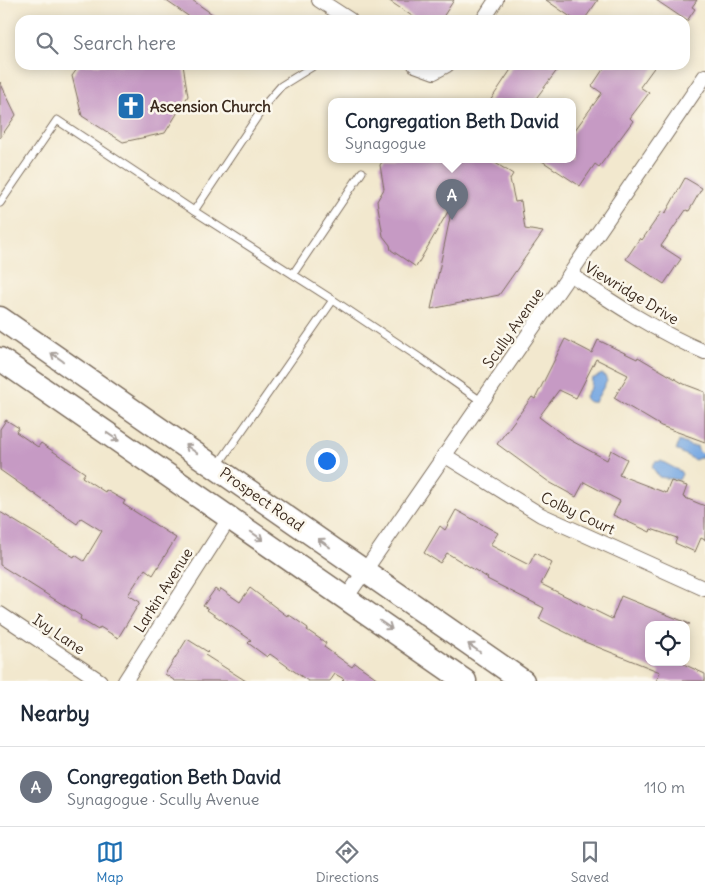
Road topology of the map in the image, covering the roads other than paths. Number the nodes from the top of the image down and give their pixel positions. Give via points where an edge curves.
1 (319, 0) edge
2 (496, 0) edge
3 (342, 15) edge
4 (486, 15) edge
5 (307, 70) edge
6 (705, 76) edge
7 (701, 92) edge
8 (362, 172) dead end
9 (0, 202) edge
10 (194, 211) junction
11 (294, 274) junction
12 (570, 274) junction
13 (333, 300) junction
14 (0, 318) edge
15 (705, 352) edge
16 (0, 359) edge
17 (481, 401) junction
18 (444, 455) junction
19 (216, 467) junction
20 (230, 517) junction
21 (364, 571) junction
22 (705, 589) edge
23 (346, 598) junction
24 (0, 614) edge
25 (100, 681) edge
26 (125, 681) edge
27 (465, 681) edge
28 (523, 681) edge

1 - 3 street
2 - 4 street
5 - 10 lane via 281,86 267,102
6 - 7 street, Scully Avenue
7 - 12 street, Scully Avenue
8 - 11 lane
9 - 10 lane via 57,120
10 - 11 lane
11 - 13 lane
12 - 15 street, Viewridge Drive via 617,305
12 - 17 street, Scully Avenue
13 - 17 lane
13 - 19 lane
19 -> 14 main road, Prospect Road
16 -> 20 main road
17 - 18 street, Scully Avenue
18 - 21 street, Scully Avenue
18 - 22 street, Colby Court via 541,515
21 -> 19 main road, Prospect Road
20 -> 23 main road
20 - 26 street, Larkin Avenue
21 - 23 street, Scully Avenue
28 -> 21 main road, Prospect Road
23 -> 27 main road
24 - 25 street, Ivy Lane

